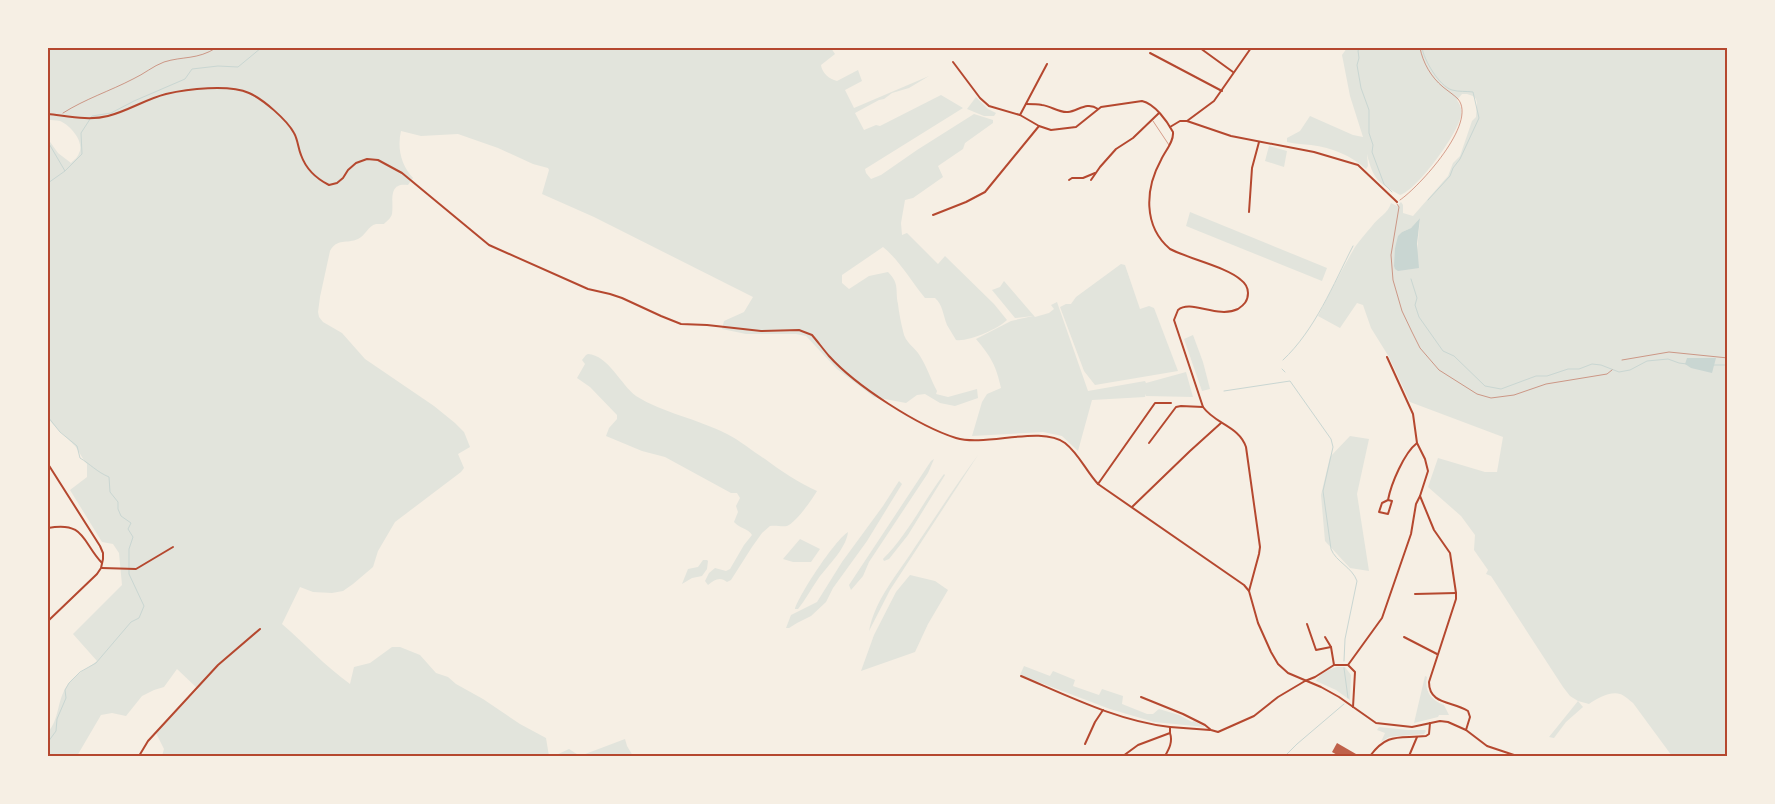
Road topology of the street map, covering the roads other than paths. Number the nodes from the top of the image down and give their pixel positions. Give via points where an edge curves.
1 (1200, 48) edge
2 (1251, 48) edge
3 (1150, 53) dead end
4 (953, 62) dead end
5 (1048, 64) dead end
6 (1233, 72) junction
7 (1222, 91) junction
8 (1026, 104) junction
9 (1098, 109) junction
10 (1159, 113) junction
11 (48, 114) edge
12 (1020, 115) junction
13 (1152, 120) junction
14 (1187, 121) junction
15 (1039, 126) junction
16 (1170, 127) junction
17 (1259, 142) junction
18 (1169, 146) junction
19 (1095, 173) junction
20 (1069, 180) dead end
21 (1091, 180) dead end
22 (1397, 202) road end
23 (1249, 212) dead end
24 (933, 215) dead end
25 (1387, 357) dead end
26 (1171, 403) dead end
27 (1203, 407) junction
28 (1221, 423) junction
29 (1149, 443) dead end
30 (1417, 443) junction
31 (48, 464) edge
32 (1098, 484) junction
33 (1420, 496) junction
34 (1388, 500) junction
35 (1132, 508) junction
36 (48, 528) edge
37 (173, 547) dead end
38 (102, 563) junction
39 (101, 568) junction
40 (1249, 591) junction
41 (1414, 594) dead end
42 (1456, 594) junction
43 (48, 620) edge
44 (1307, 624) dead end
45 (260, 629) dead end
46 (1325, 637) dead end
47 (1404, 637) dead end
48 (1331, 647) junction
49 (1437, 654) junction
50 (1334, 665) junction
51 (1348, 665) junction
52 (1021, 676) dead end
53 (1306, 681) junction
54 (1141, 697) dead end
55 (1353, 706) junction
56 (1103, 710) junction
57 (1430, 723) junction
58 (1170, 726) junction
59 (1211, 730) junction
60 (1466, 730) junction
61 (1170, 734) junction
62 (1416, 737) junction
63 (1085, 744) dead end
64 (139, 756) edge
65 (1123, 756) edge
66 (1165, 756) edge
67 (1370, 756) edge
68 (1409, 756) edge
69 (1518, 756) edge

1 - 6 street
2 - 6 street
3 - 7 street
4 - 12 street via 984,102 992,108
5 - 8 street
6 - 7 street
7 - 14 street via 1210,105
8 - 9 street via 1043,105 1063,112 1077,107
8 - 12 street
9 - 10 street via 1142,101
9 - 15 street via 1071,129 1054,131
10 - 13 street
10 - 16 street
11 - 32 street via 88,118 108,116 165,94 216,87 249,93 265,103 290,128 305,164 329,185 337,184 356,163 378,160 402,173 489,245 588,289 622,298 681,324 807,332 839,366 918,421 956,438 969,440 1044,436 1060,439 1074,451
12 - 15 street
13 - 18 lane
13 - 19 street via 1116,149
14 - 16 street
14 - 17 street
15 - 24 street via 985,192
16 - 18 street via 1174,135
17 - 22 street via 1314,152 1358,165
17 - 23 street via 1252,168
18 - 27 street via 1151,188 1149,216 1154,230 1170,249 1236,276 1248,290 1245,304 1234,311 1218,312 1186,306 1175,313 1174,320
19 - 20 street
19 - 21 street
25 - 30 street via 1413,414
26 - 32 street via 1155,402
27 - 28 street
27 - 29 street via 1176,407
28 - 35 street
28 - 40 street via 1240,434 1247,452 1260,547
30 - 33 street via 1428,469
30 - 34 street via 1392,484
31 - 38 street via 100,546
32 - 35 street
33 - 42 street via 1434,530 1450,553
33 - 51 street via 1411,534 1379,624
34 - 34 street via 1382,502 1379,512 1388,514 1392,501
35 - 40 street via 1237,579
36 - 38 street via 76,530
37 - 39 street via 131,570
38 - 39 street
39 - 43 street
40 - 53 street via 1262,634 1278,664 1288,673
41 - 42 street
42 - 49 street
44 - 48 street via 1316,650
45 - 64 street via 218,665 148,741
46 - 48 street
47 - 49 street
48 - 50 street
49 - 60 street via 1429,682 1430,691 1440,701 1468,711 1470,717
50 - 51 street
50 - 53 street
51 - 55 street via 1355,672
52 - 56 street
53 - 55 street
53 - 59 street via 1248,719 1222,731
54 - 59 street via 1183,714
55 - 57 street via 1376,723 1412,727
56 - 58 street
56 - 63 street
57 - 60 street via 1444,722
57 - 62 street via 1429,734
58 - 59 street
58 - 61 street
60 - 69 street via 1487,746
61 - 65 street via 1138,745
61 - 66 street via 1172,738
62 - 67 street via 1390,738
62 - 68 street

